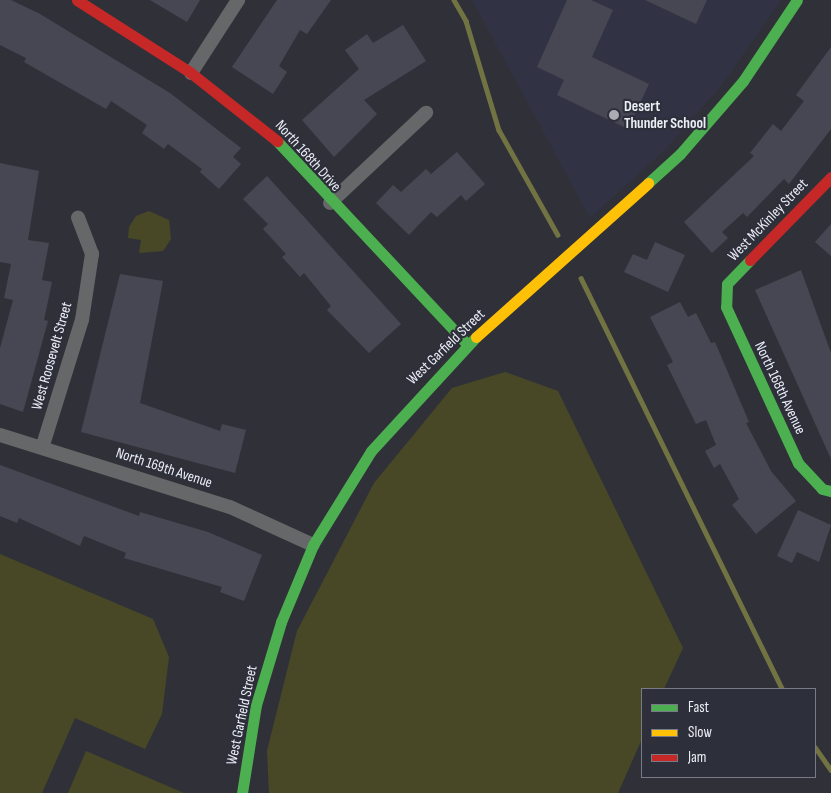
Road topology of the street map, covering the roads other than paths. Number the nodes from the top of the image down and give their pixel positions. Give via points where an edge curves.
1 (77, 0) edge
2 (238, 0) edge
3 (797, 0) edge
4 (191, 72) junction
5 (426, 113) dead end
6 (831, 177) edge
7 (330, 203) junction
8 (78, 218) dead end
9 (727, 284) joint
10 (468, 345) junction
11 (0, 435) edge
12 (42, 445) junction
13 (831, 492) edge
14 (313, 545) junction
15 (242, 793) edge

1 - 4 street, North 168th Drive
2 - 4 street
3 - 10 street, West Garfield Street via 714,118 635,199
4 - 7 street, North 168th Drive via 271,135
5 - 7 street
6 - 9 street, West McKinley Street
7 - 10 street, North 168th Drive
8 - 12 street, West Roosevelt Street via 92,254 82,320
9 - 13 street, North 168th Avenue via 726,307 798,463 822,489
10 - 14 street, West Garfield Street via 371,452
11 - 12 street, North 169th Avenue
12 - 14 street, North 169th Avenue via 230,507
14 - 15 street, West Garfield Street via 270,656 256,705

